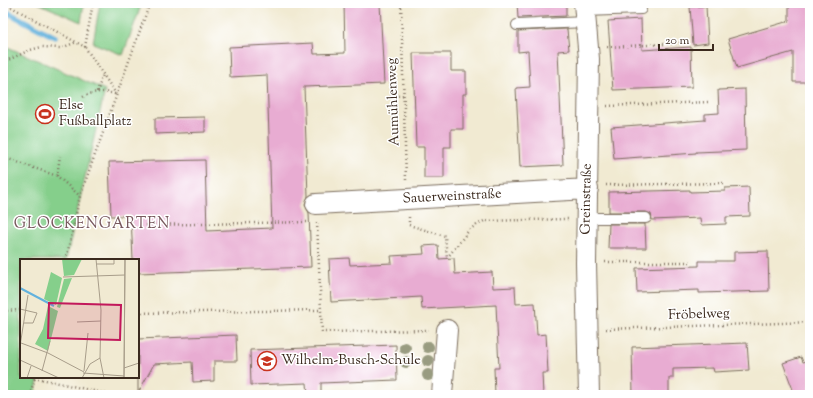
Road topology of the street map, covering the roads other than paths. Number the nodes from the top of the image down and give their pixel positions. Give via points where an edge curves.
1 (642, 10) dead end
2 (585, 12) edge
3 (517, 25) dead end
4 (588, 187) junction
5 (317, 213) road end
6 (587, 218) junction
7 (646, 218) dead end
8 (447, 330) road end
9 (442, 395) edge
10 (589, 395) edge

1 - 2 lane
2 - 3 lane
2 - 4 street, Greinstraße via 588,48
4 - 5 street, Sauerweinstraße via 407,200
4 - 6 street, Greinstraße
6 - 7 lane
6 - 10 street, Greinstraße
8 - 9 street

